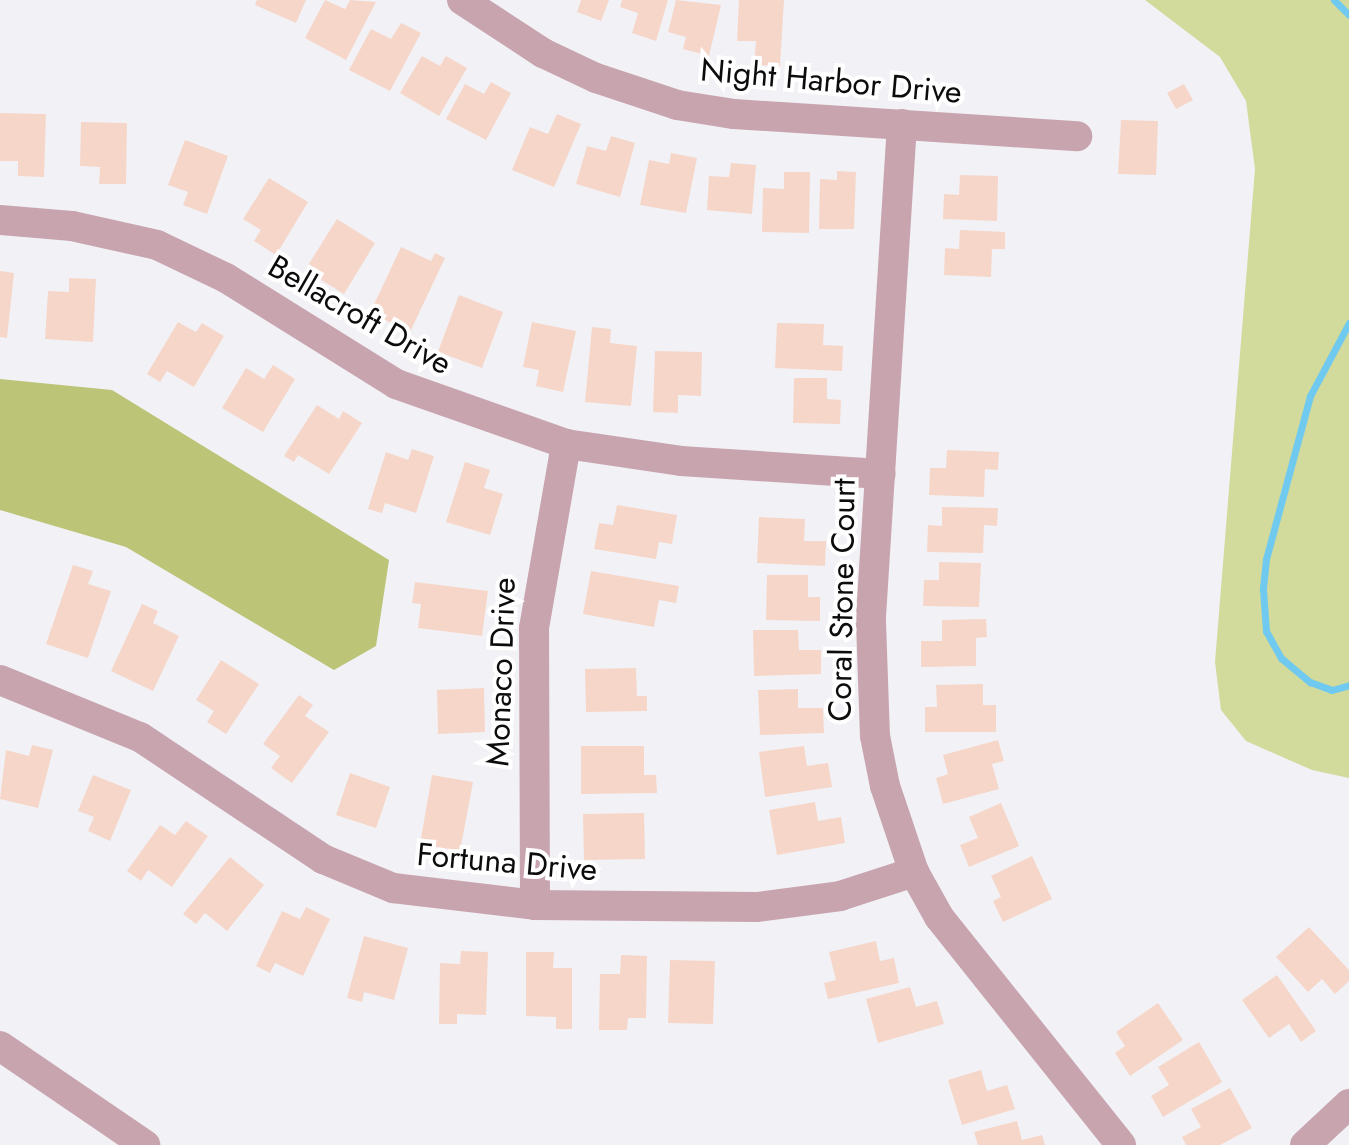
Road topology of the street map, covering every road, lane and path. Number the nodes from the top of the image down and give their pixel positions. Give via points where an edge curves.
1 (462, 0) edge
2 (902, 124) junction
3 (1077, 136) dead end
4 (0, 220) edge
5 (566, 444) junction
6 (881, 474) junction
7 (0, 680) edge
8 (914, 872) junction
9 (535, 905) junction
10 (0, 1046) edge
11 (1349, 1104) edge
12 (145, 1145) edge
13 (1121, 1145) edge
14 (1305, 1145) edge

1 - 2 street, Night Harbor Drive via 543,53 596,78 677,105 734,114
2 - 3 street, Night Harbor Drive
2 - 6 street, Coral Stone Court
4 - 5 street, Bellacroft Drive via 72,226 157,245 226,278 396,384
5 - 6 street, Bellacroft Drive via 667,460
5 - 9 street, Monaco Drive via 540,571 533,642
6 - 8 street, Coral Stone Court via 871,622 875,736 885,786
7 - 9 street, Fortuna Drive via 140,737 292,840 357,875 436,897
8 - 9 street, Fortuna Drive via 801,904 706,909
8 - 13 street, Coral Stone Court via 968,958
10 - 12 street
11 - 14 street

